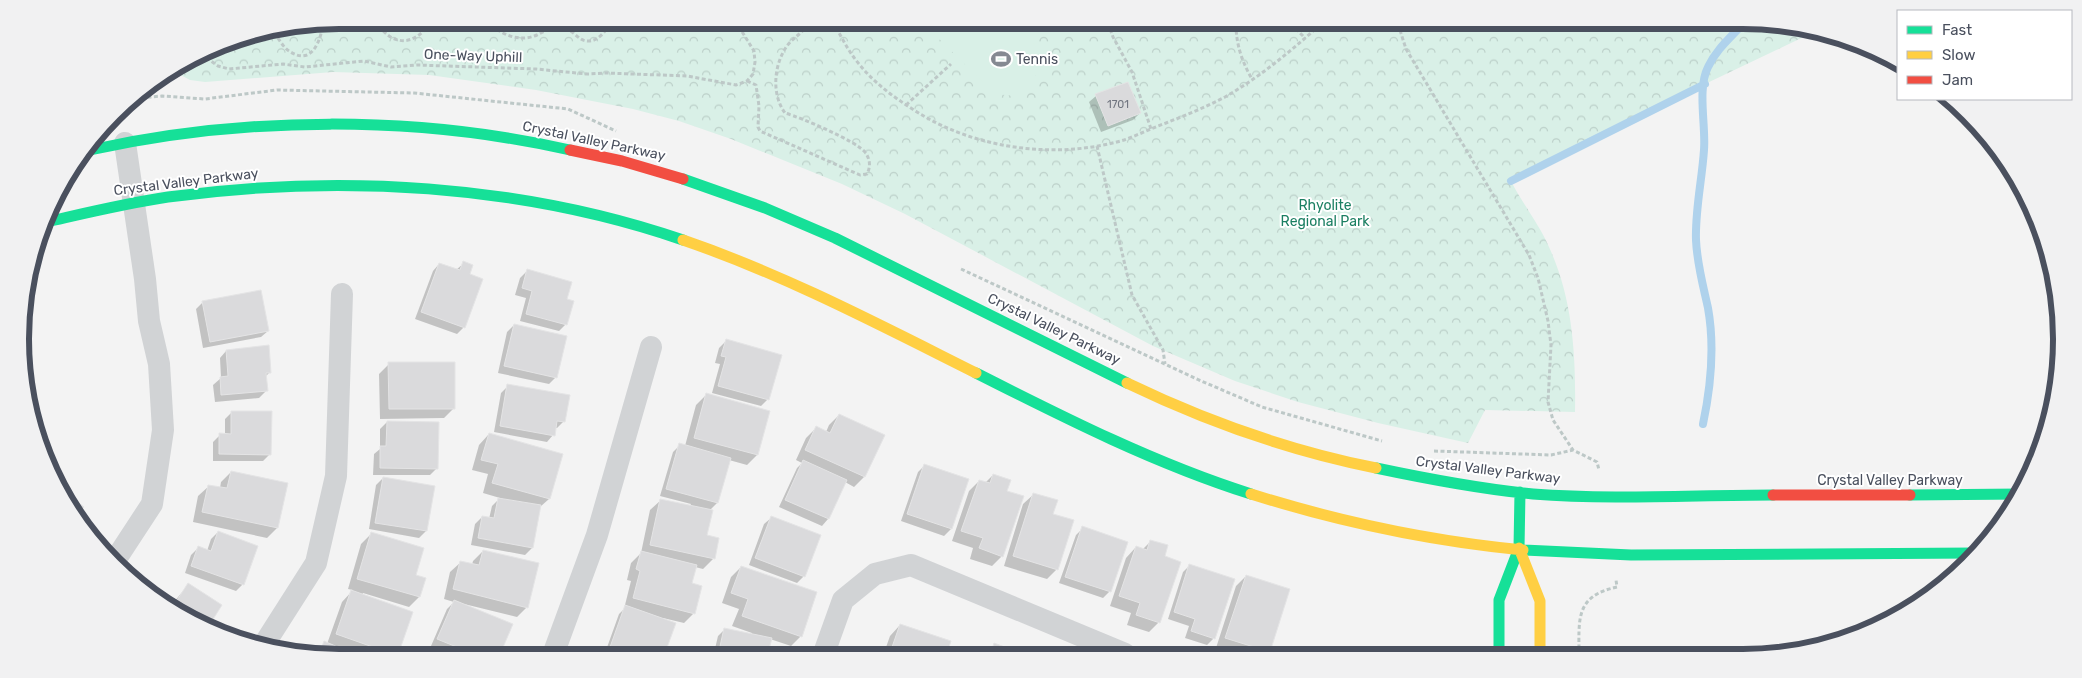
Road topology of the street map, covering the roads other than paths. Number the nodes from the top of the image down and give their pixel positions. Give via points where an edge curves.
1 (125, 143) junction
2 (94, 149) edge
3 (134, 202) junction
4 (52, 221) edge
5 (342, 294) dead end
6 (651, 347) dead end
7 (1520, 492) junction
8 (2012, 494) edge
9 (1519, 548) junction
10 (1967, 553) edge
11 (118, 556) edge
12 (266, 641) edge
13 (555, 649) edge
14 (825, 649) edge
15 (1113, 649) edge
16 (1500, 649) edge
17 (1540, 649) edge

1 - 2 main road, Crystal Valley Parkway
1 - 3 street
1 - 7 main road, Crystal Valley Parkway via 267,127 377,126 505,138 640,164 708,185 834,237 1112,375 1214,420 1324,457 1440,482
3 - 4 main road, Crystal Valley Parkway
3 - 9 main road, Crystal Valley Parkway via 220,190 375,185 496,197 625,222 688,241 809,291 1120,442 1235,489 1364,526
3 - 11 street via 148,321 159,364 163,430 152,504
5 - 12 street via 336,476 316,563
6 - 13 street via 597,535
7 - 8 main road, Crystal Valley Parkway via 1560,496
7 - 9 main road
9 - 10 main road, Crystal Valley Parkway via 1612,555
9 - 16 main road via 1499,600
9 - 17 main road via 1540,601
14 - 15 street via 843,600 875,574 911,565

